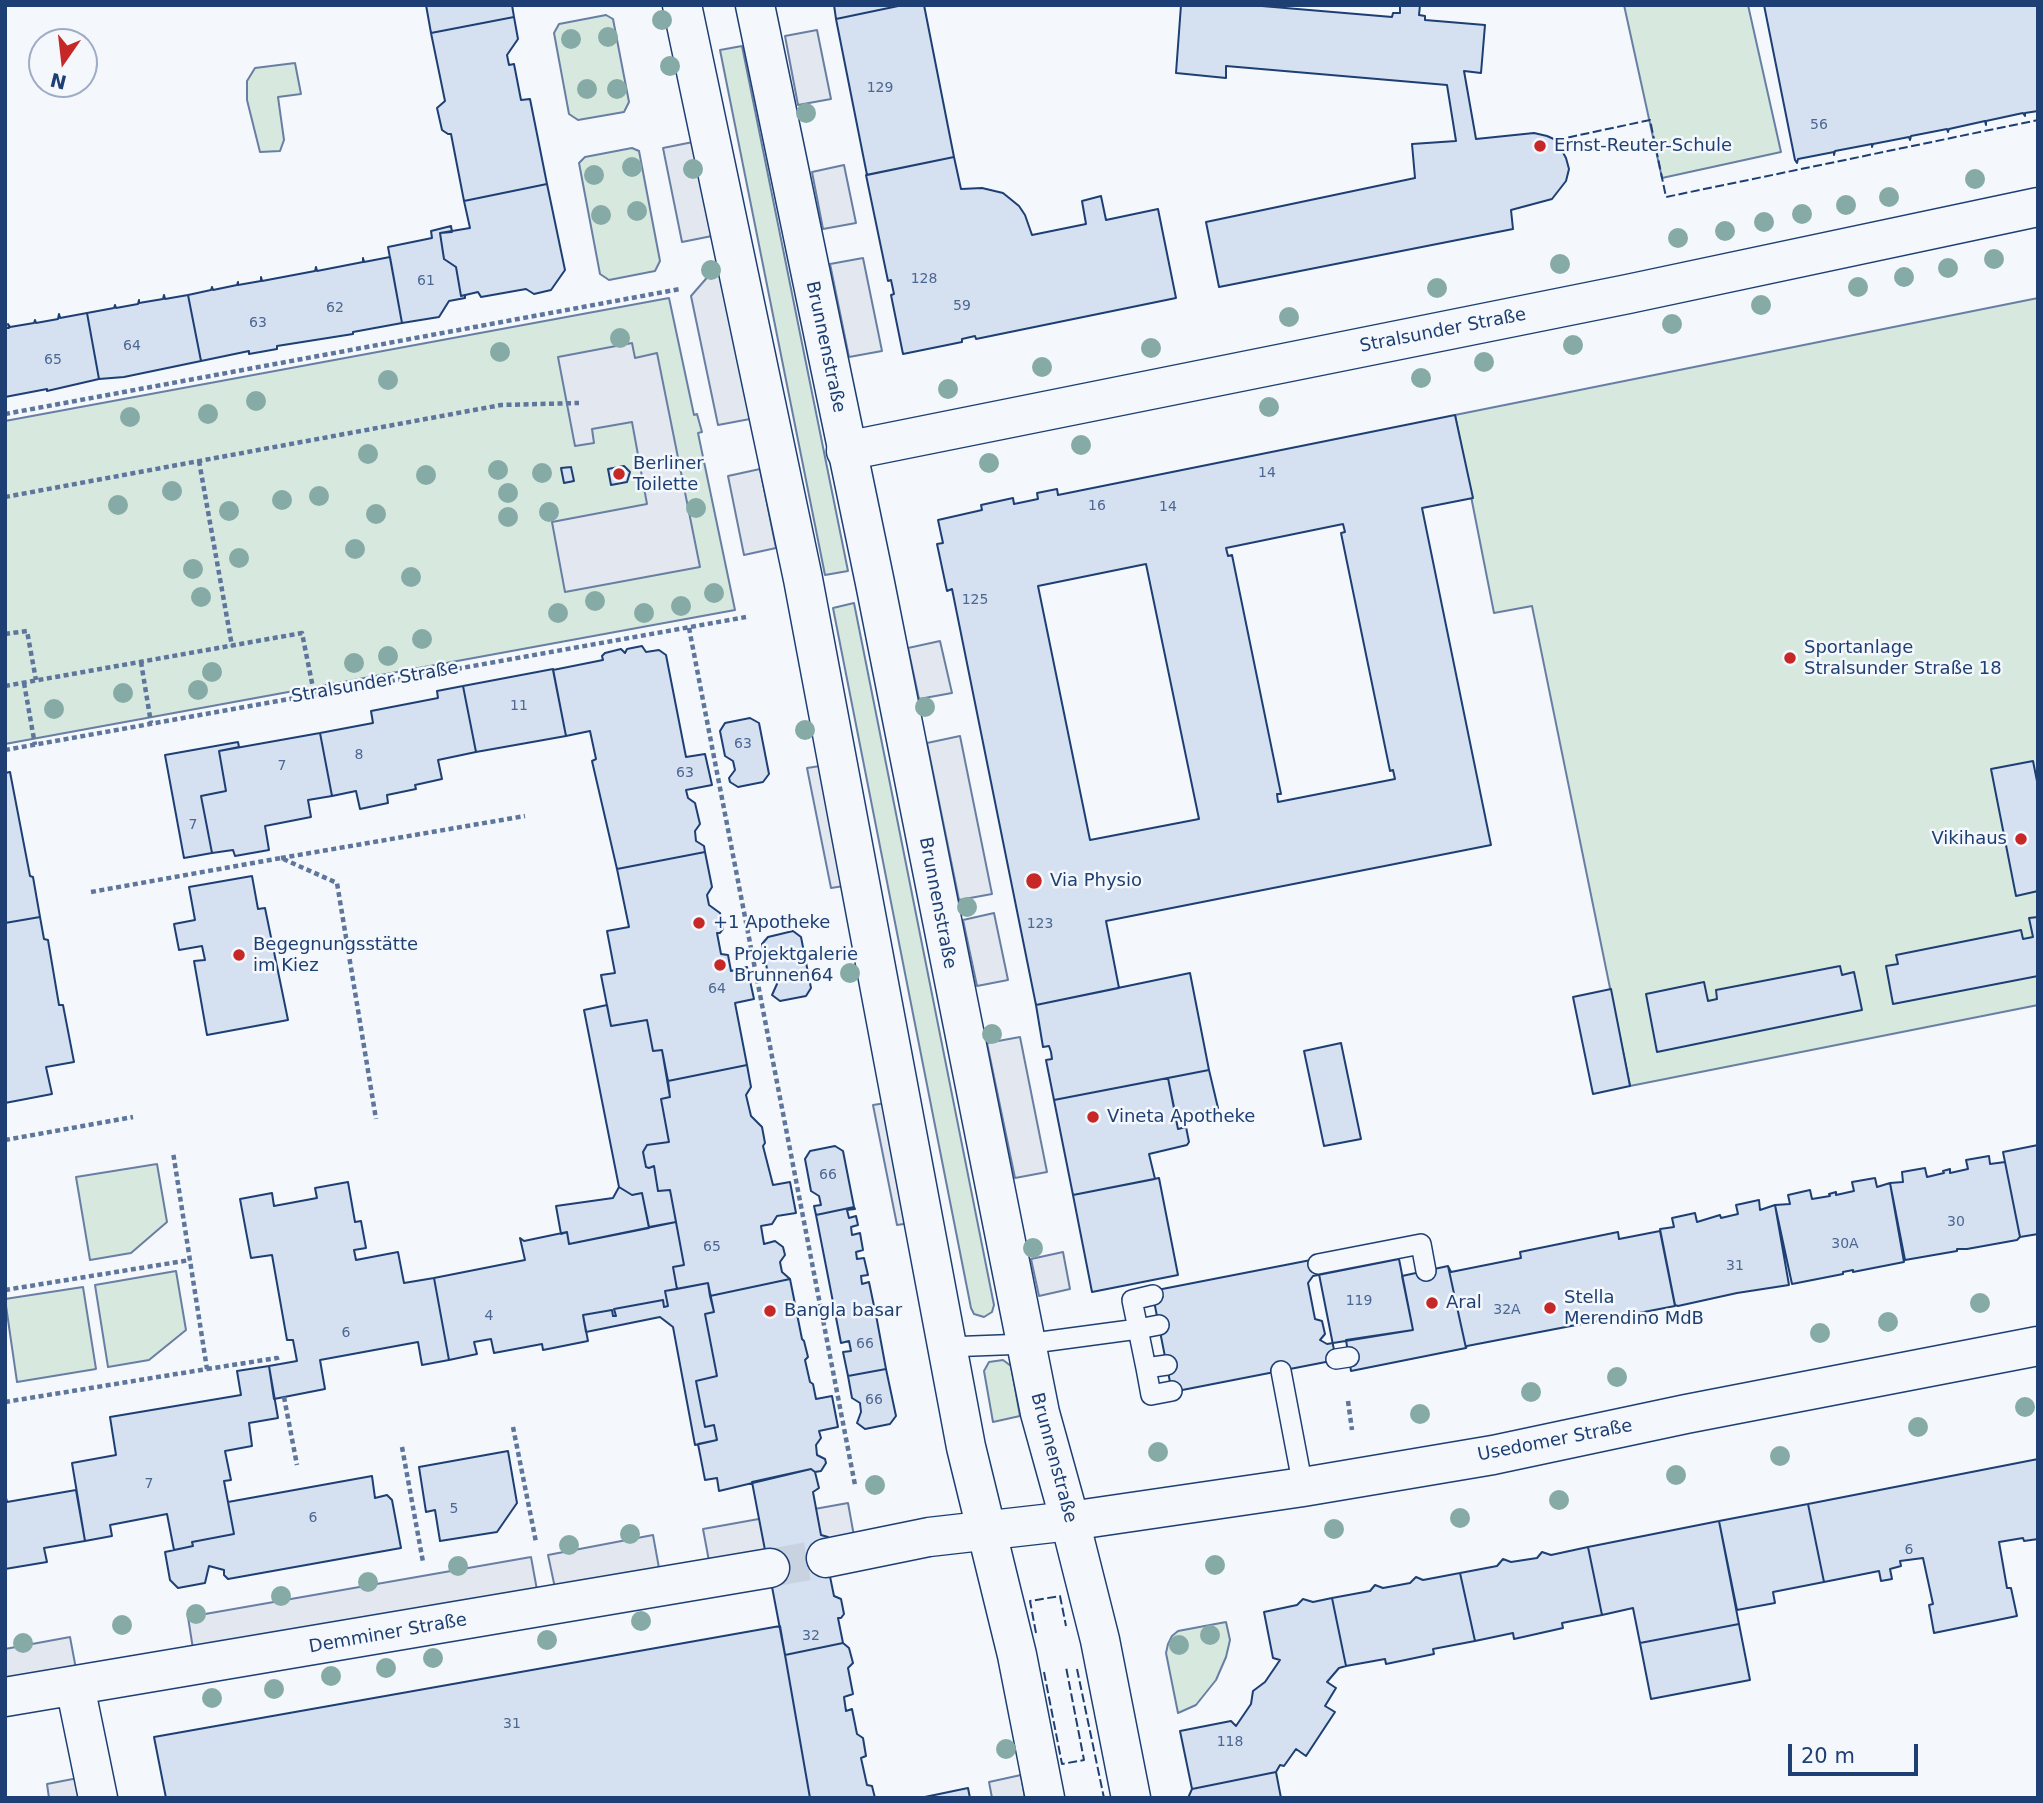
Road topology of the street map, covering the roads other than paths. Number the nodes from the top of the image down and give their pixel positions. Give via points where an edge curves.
1 (682, 5) edge
2 (755, 5) edge
3 (2038, 207) edge
4 (846, 451) junction
5 (1318, 1264) dead end
6 (1426, 1271) dead end
7 (1153, 1295) dead end
8 (1159, 1325) dead end
9 (1138, 1329) junction
10 (1026, 1343) junction
11 (2038, 1346) edge
12 (947, 1347) junction
13 (1167, 1365) dead end
14 (1146, 1368) junction
15 (1281, 1371) dead end
16 (1172, 1391) dead end
17 (1303, 1487) junction
18 (1070, 1521) junction
19 (986, 1531) junction
20 (826, 1558) tunnel mouth
21 (770, 1568) tunnel mouth
22 (75, 1686) junction
23 (5, 1698) edge
24 (98, 1798) edge
25 (1045, 1798) edge
26 (1132, 1798) edge

1 - 12 main road via 803,579
2 - 4 main road, Brunnenstraße
3 - 4 main road, Stralsunder Straße
4 - 10 main road, Brunnenstraße
5 - 6 lane via 1421,1244
7 - 9 lane via 1132,1300
8 - 9 lane
9 - 10 lane
9 - 14 lane
10 - 12 lane
10 - 18 main road, Brunnenstraße via 1044,1432
11 - 17 main road, Usedomer Straße via 1493,1455
12 - 19 main road
13 - 14 lane
14 - 16 lane via 1151,1395
15 - 17 lane
17 - 18 main road, Usedomer Straße
18 - 19 main road, Usedomer Straße
18 - 26 main road, Brunnenstraße
19 - 20 main road via 929,1537
19 - 25 main road via 1017,1655
21 - 22 main road, Demminer Straße
22 - 23 main road, Demminer Straße
22 - 24 main road

